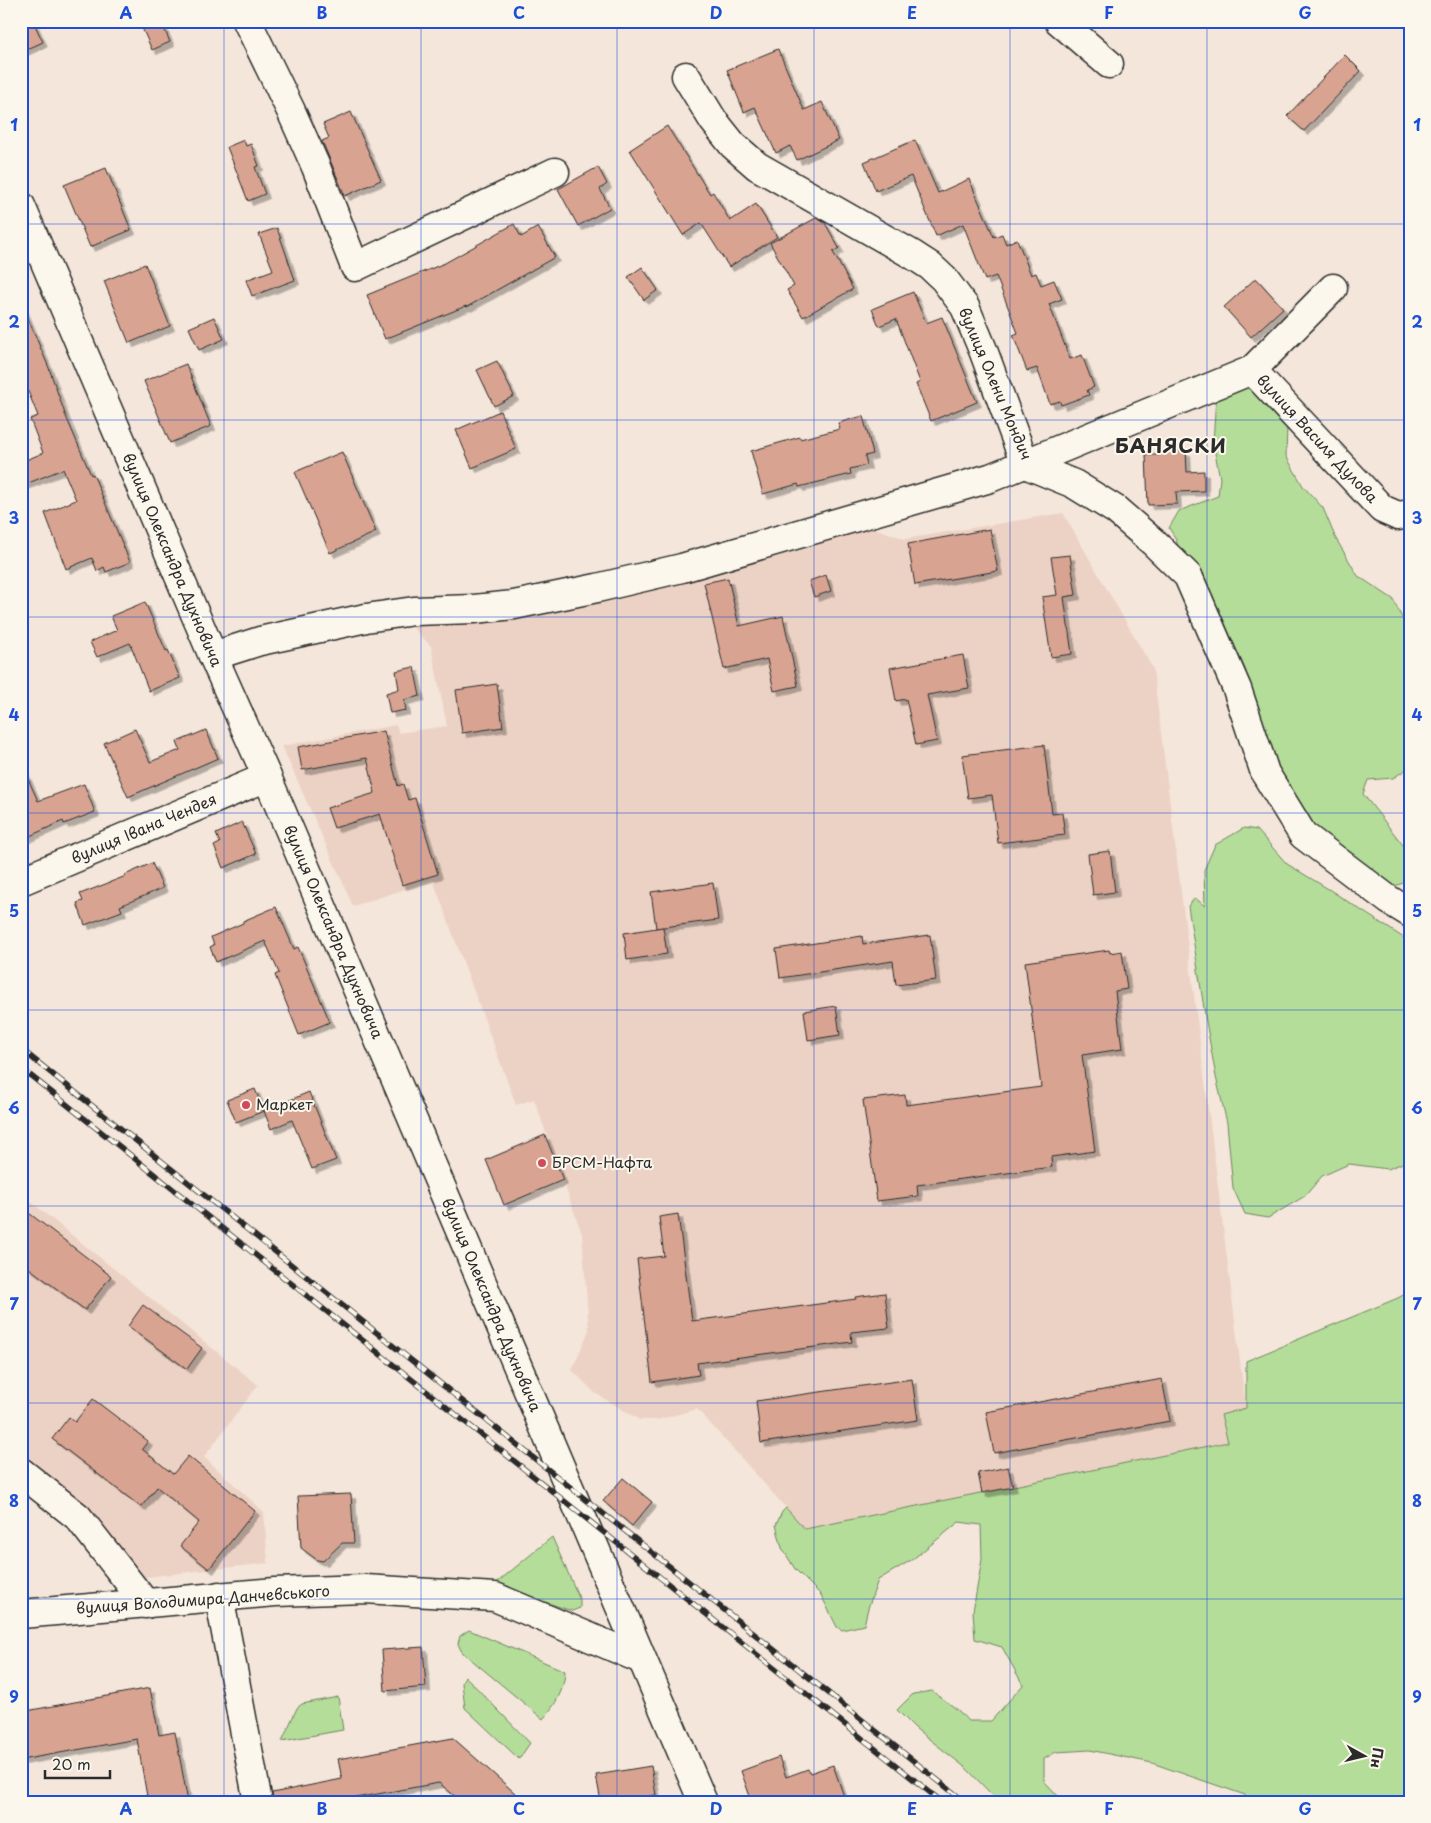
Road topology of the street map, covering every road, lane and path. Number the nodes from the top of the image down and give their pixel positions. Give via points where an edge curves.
1 (247, 21) edge
2 (1059, 21) edge
3 (1109, 64) dead end
4 (686, 76) dead end
5 (554, 172) dead end
6 (21, 206) edge
7 (1333, 288) dead end
8 (1252, 370) junction
9 (1025, 464) junction
10 (1410, 514) edge
11 (213, 656) junction
12 (267, 777) junction
13 (21, 881) edge
14 (1410, 913) edge
15 (21, 1472) edge
16 (219, 1596) junction
17 (146, 1604) junction
18 (21, 1614) edge
19 (641, 1659) junction
20 (258, 1802) edge
21 (703, 1802) edge

1 - 5 street via 312,159 355,267
2 - 3 street
4 - 9 street, вулиця Олени Мондич via 713,120 733,145 757,166 913,255 944,279 965,308
6 - 11 street, вулиця Олександра Духновича
7 - 8 street
8 - 9 street
8 - 10 street, вулиця Василя Дулова via 1382,508 1398,516
9 - 11 street via 990,478 682,568 514,605 366,618 269,638
9 - 14 street, вулиця Олени Мондич via 1074,484 1116,510 1188,576 1237,689 1265,773 1303,836
11 - 12 street, вулиця Олександра Духновича
12 - 13 street, вулиця Івана Чендея
12 - 19 street, вулиця Олександра Духновича
15 - 17 street via 78,1517
16 - 17 street, вулиця Володимира Данчевського
16 - 19 street, вулиця Володимира Данчевського via 365,1590 495,1597
16 - 20 street
17 - 18 street, вулиця Володимира Данчевського
19 - 21 street, вулиця Олександра Духновича

